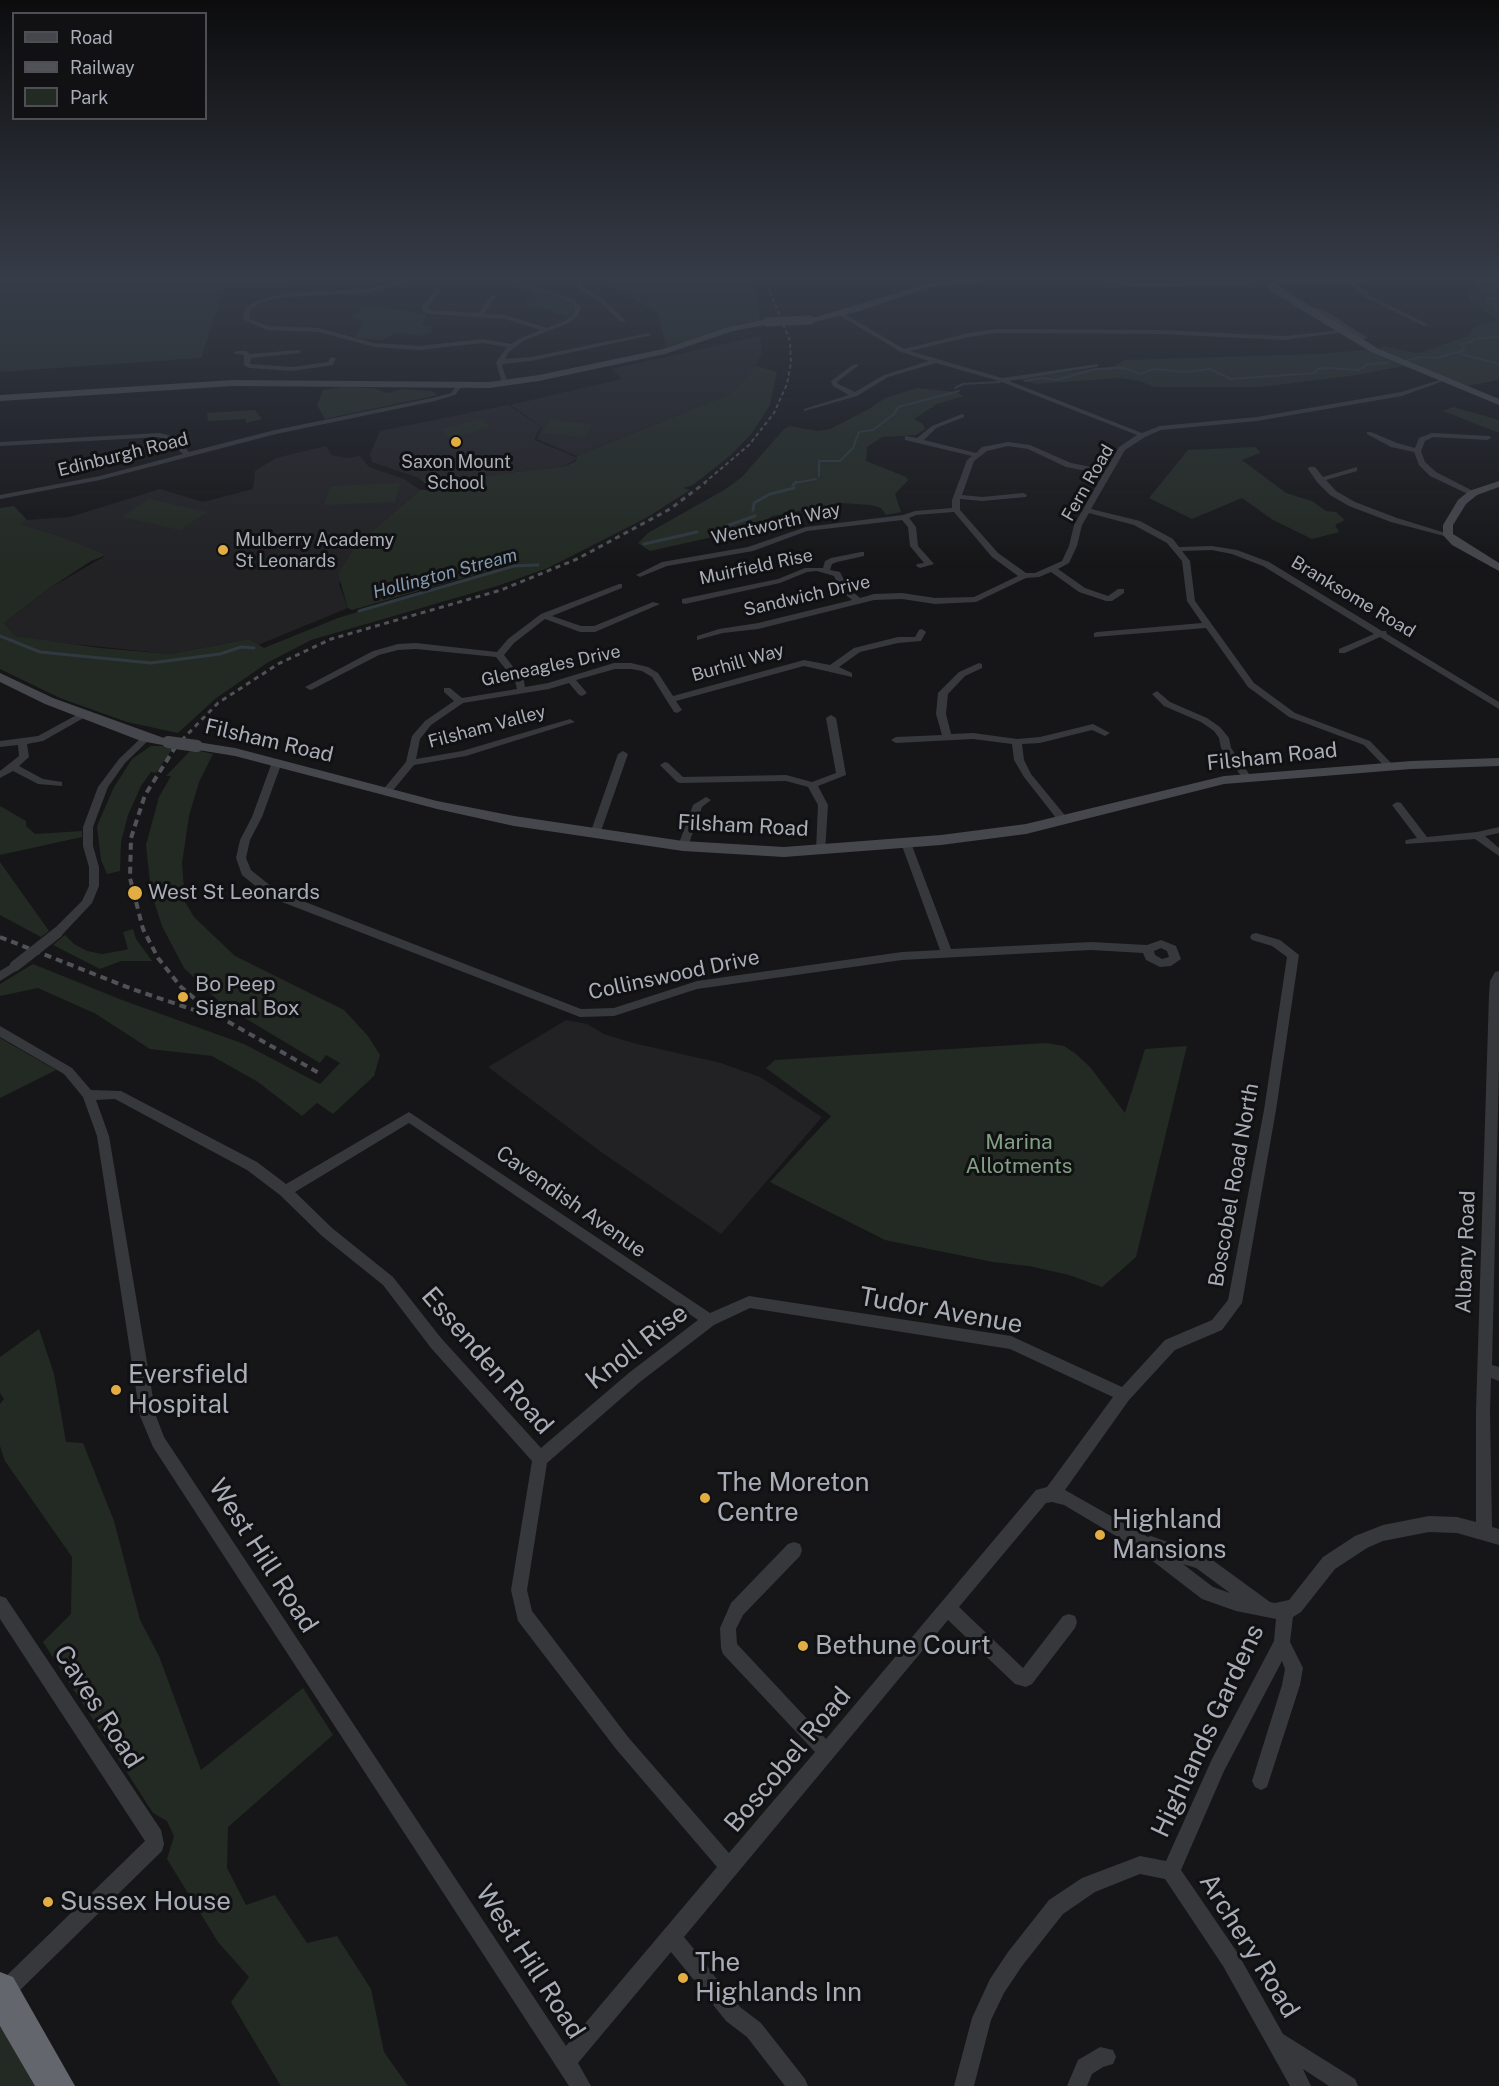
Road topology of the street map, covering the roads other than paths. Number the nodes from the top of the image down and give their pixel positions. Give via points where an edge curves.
1 (290, 374) edge
2 (503, 374) edge
3 (549, 374) edge
4 (841, 374) edge
5 (888, 374) edge
6 (982, 374) edge
7 (1037, 374) edge
8 (1429, 374) edge
9 (1001, 380) junction
10 (1441, 380) junction
11 (286, 382) junction
12 (505, 383) junction
13 (459, 386) junction
14 (855, 395) junction
15 (0, 398) edge
16 (1498, 401) edge
17 (962, 416) dead end
18 (815, 417) dead end
19 (1369, 433) dead end
20 (1142, 435) junction
21 (908, 438) dead end
22 (1487, 438) dead end
23 (919, 440) junction
24 (0, 444) edge
25 (1417, 451) junction
26 (188, 455) junction
27 (977, 455) junction
28 (1350, 468) dead end
29 (1312, 469) dead end
30 (1107, 472) junction
31 (1320, 480) junction
32 (1499, 484) edge
33 (1473, 493) junction
34 (1023, 495) dead end
35 (0, 497) edge
36 (958, 497) junction
37 (956, 510) junction
38 (1087, 510) junction
39 (904, 517) junction
40 (1448, 535) junction
41 (1179, 549) junction
42 (861, 554) dead end
43 (645, 563) dead end
44 (920, 566) dead end
45 (654, 568) junction
46 (1499, 568) edge
47 (1053, 569) junction
48 (826, 570) junction
49 (640, 575) dead end
50 (1024, 576) junction
51 (619, 586) dead end
52 (1121, 591) dead end
53 (856, 600) junction
54 (685, 601) dead end
55 (656, 604) dead end
56 (544, 616) junction
57 (1206, 625) junction
58 (1383, 633) junction
59 (1096, 635) dead end
60 (700, 638) dead end
61 (922, 638) dead end
62 (1341, 651) dead end
63 (499, 655) junction
64 (832, 668) junction
65 (977, 671) dead end
66 (849, 675) dead end
67 (0, 677) edge
68 (572, 681) junction
69 (310, 687) dead end
70 (447, 690) dead end
71 (522, 692) junction
72 (582, 693) dead end
73 (1157, 694) dead end
74 (670, 699) junction
75 (460, 701) junction
76 (1499, 706) edge
77 (677, 710) dead end
78 (84, 714) junction
79 (831, 718) dead end
80 (570, 722) dead end
81 (1105, 733) dead end
82 (947, 736) junction
83 (147, 738) junction
84 (896, 740) dead end
85 (21, 742) junction
86 (1017, 742) junction
87 (0, 744) edge
88 (623, 754) dead end
89 (277, 762) junction
90 (1499, 762) edge
91 (411, 763) junction
92 (665, 765) dead end
93 (1389, 766) junction
94 (13, 767) junction
95 (0, 775) edge
96 (1247, 778) junction
97 (58, 784) dead end
98 (812, 785) junction
99 (386, 792) junction
100 (698, 802) dead end
101 (1397, 805) dead end
102 (1064, 821) junction
103 (1499, 830) edge
104 (595, 834) junction
105 (1477, 835) junction
106 (1424, 840) junction
107 (1410, 842) dead end
108 (906, 843) junction
109 (683, 846) junction
110 (821, 850) junction
111 (1499, 853) edge
112 (1256, 937) dead end
113 (1148, 949) dead end
114 (946, 952) junction
115 (1499, 975) edge
116 (0, 977) edge
117 (0, 1031) edge
118 (88, 1095) junction
119 (285, 1191) junction
120 (777, 1305) joint
121 (709, 1320) junction
122 (1484, 1369) junction
123 (1499, 1374) edge
124 (1124, 1395) junction
125 (540, 1459) junction
126 (1052, 1494) junction
127 (1492, 1534) edge
128 (1139, 1540) junction
129 (794, 1550) dead end
130 (0, 1604) edge
131 (949, 1609) junction
132 (1267, 1609) junction
133 (1285, 1610) junction
134 (1069, 1622) dead end
135 (1282, 1643) junction
136 (827, 1752) junction
137 (1262, 1781) dead end
138 (730, 1868) junction
139 (1171, 1871) junction
140 (672, 1937) junction
141 (700, 1972) tunnel mouth
142 (1, 1992) edge
143 (721, 1999) tunnel mouth
144 (1277, 2041) junction
145 (1106, 2057) dead end
146 (565, 2062) junction
147 (56, 2086) edge
148 (581, 2086) edge
149 (798, 2086) edge
150 (964, 2086) edge
151 (1077, 2086) edge
152 (1301, 2086) edge
153 (1348, 2086) edge

1 - 11 street
2 - 12 street
3 - 12 street, bridge
4 - 14 street via 835,385
5 - 14 street
6 - 9 street
7 - 9 street
8 - 10 street
9 - 20 street
10 - 16 street
10 - 20 street, Fern Road via 1402,394 1257,419 1160,428
11 - 13 street
11 - 15 street
12 - 13 street
13 - 26 street, Edinburgh Road via 453,394 433,400
14 - 18 street via 809,410
17 - 23 street via 934,427
19 - 25 street
20 - 30 street, Fern Road via 1122,449
21 - 23 street
22 - 25 street via 1432,435 1422,440
23 - 27 street
24 - 26 street via 160,435 172,439
25 - 33 street via 1433,474
26 - 35 street, Edinburgh Road via 100,478
27 - 30 street via 994,445 1018,445 1069,465
27 - 36 street via 965,471
28 - 31 street
29 - 31 street
30 - 38 street, Fern Road
31 - 40 street via 1352,504
32 - 33 street
33 - 40 street via 1454,513
34 - 36 street
36 - 37 street
37 - 39 street, Wentworth Way
37 - 50 street via 995,555
38 - 41 street via 1137,523 1158,532
38 - 47 street, Fern Road via 1077,525 1068,559
39 - 44 street via 912,527 914,546 930,564
39 - 45 street, Wentworth Way via 806,529 750,549
40 - 46 street
41 - 57 street via 1185,561 1191,601
41 - 58 street, Branksome Road via 1212,548 1251,558
42 - 48 street via 846,554 828,563
43 - 45 street
45 - 49 street, Wentworth Way
47 - 50 street
47 - 52 street via 1107,602
48 - 53 street, Muirfield Rise via 837,574 844,589
48 - 54 street, Muirfield Rise via 805,570 780,581
50 - 53 street, Sandwich Drive via 976,599 935,601 892,596
51 - 56 street
53 - 60 street, Sandwich Drive via 758,626 720,627
55 - 56 street via 595,629 580,629
56 - 63 street
57 - 59 street
57 - 93 street via 1262,695 1292,715 1367,743
58 - 62 street
58 - 76 street, Branksome Road
61 - 64 street via 857,650
63 - 69 street via 398,647 376,653
63 - 71 street via 519,681
64 - 66 street, Burhill Way
64 - 74 street, Burhill Way via 790,665
65 - 82 street via 950,684 943,693 940,714
67 - 78 street, Filsham Road
68 - 71 street, Gleneagles Drive
68 - 72 street
68 - 74 street, Gleneagles Drive via 614,666 631,666 655,675
70 - 75 street
71 - 75 street, Gleneagles Drive
73 - 96 street via 1167,704 1217,729
74 - 77 street, Gleneagles Drive
75 - 91 street, Gleneagles Drive via 415,738
78 - 83 street, Filsham Road
78 - 85 street via 55,732
79 - 98 street via 841,775
80 - 91 street, Filsham Valley via 463,754
81 - 86 street via 1093,724 1040,740
82 - 84 street
82 - 86 street
83 - 89 street, Filsham Road, bridge
83 - 116 street, bridge via 122,761 103,787 88,827 94,886 87,903 57,933
85 - 87 street
85 - 94 street via 24,757
86 - 102 street via 1026,775
88 - 104 street
89 - 99 street, Filsham Road
89 - 114 street, Collinswood Drive via 245,840 241,858 246,872 273,894 564,1009 592,1015 614,1012 697,985
90 - 93 street, Filsham Road
91 - 99 street, Gleneagles Drive
92 - 98 street via 680,780 786,778
93 - 96 street, Filsham Road
94 - 95 street
94 - 97 street via 41,782
96 - 102 street, Filsham Road via 1224,780
98 - 110 street via 823,805
99 - 104 street, Filsham Road via 514,821
100 - 109 street
101 - 106 street
102 - 108 street, Filsham Road via 993,834
103 - 105 street
104 - 109 street, Filsham Road
105 - 106 street
105 - 111 street
106 - 107 street
108 - 110 street, Filsham Road
108 - 114 street
109 - 110 street, Filsham Road via 784,852
112 - 124 street, Boscobel Road North via 1276,943 1293,956 1235,1303 1217,1325 1170,1345
113 - 114 street, Collinswood Drive via 1090,946
115 - 122 street, Albany Road via 1495,994
117 - 118 street, West Hill Road via 68,1071
118 - 119 street, Essenden Road via 117,1094 252,1166
118 - 146 street, West Hill Road via 103,1136 148,1416 158,1442
119 - 121 street, Cavendish Avenue via 409,1117
119 - 125 street, Essenden Road via 327,1232 388,1281 436,1343
120 - 121 street, Knoll Rise via 749,1302
120 - 124 street, Tudor Avenue via 1011,1343
121 - 125 street, Knoll Rise via 626,1383
122 - 123 street
122 - 127 street, Albany Road
124 - 126 street, Boscobel Road North
125 - 138 street, Essenden Road via 519,1590 524,1615 622,1743
126 - 128 street via 1067,1498
126 - 131 street, Boscobel Road via 1035,1502
127 - 133 street via 1457,1525 1429,1524 1383,1533 1329,1563 1295,1606
128 - 132 street via 1201,1562
128 - 132 street via 1208,1593
129 - 136 street via 737,1609 728,1628 729,1648
130 - 142 street, Caves Road via 154,1837 151,1849
131 - 134 street via 1021,1678 1026,1678
131 - 136 street, Boscobel Road
132 - 133 street
133 - 135 street, Highlands Gardens
135 - 137 street via 1294,1668
135 - 139 street, Highlands Gardens via 1218,1765
136 - 138 street, Boscobel Road
138 - 140 street, Boscobel Road
139 - 144 street, Archery Road via 1230,1959
139 - 150 street, Archery Road via 1140,1865 1089,1885 1056,1907 997,1986 982,2018
140 - 141 street
140 - 146 street, Boscobel Road
142 - 147 highway
143 - 149 street via 754,2030
144 - 152 street, Archery Road
144 - 153 street
145 - 151 street via 1085,2067
146 - 148 street, West Hill Road

